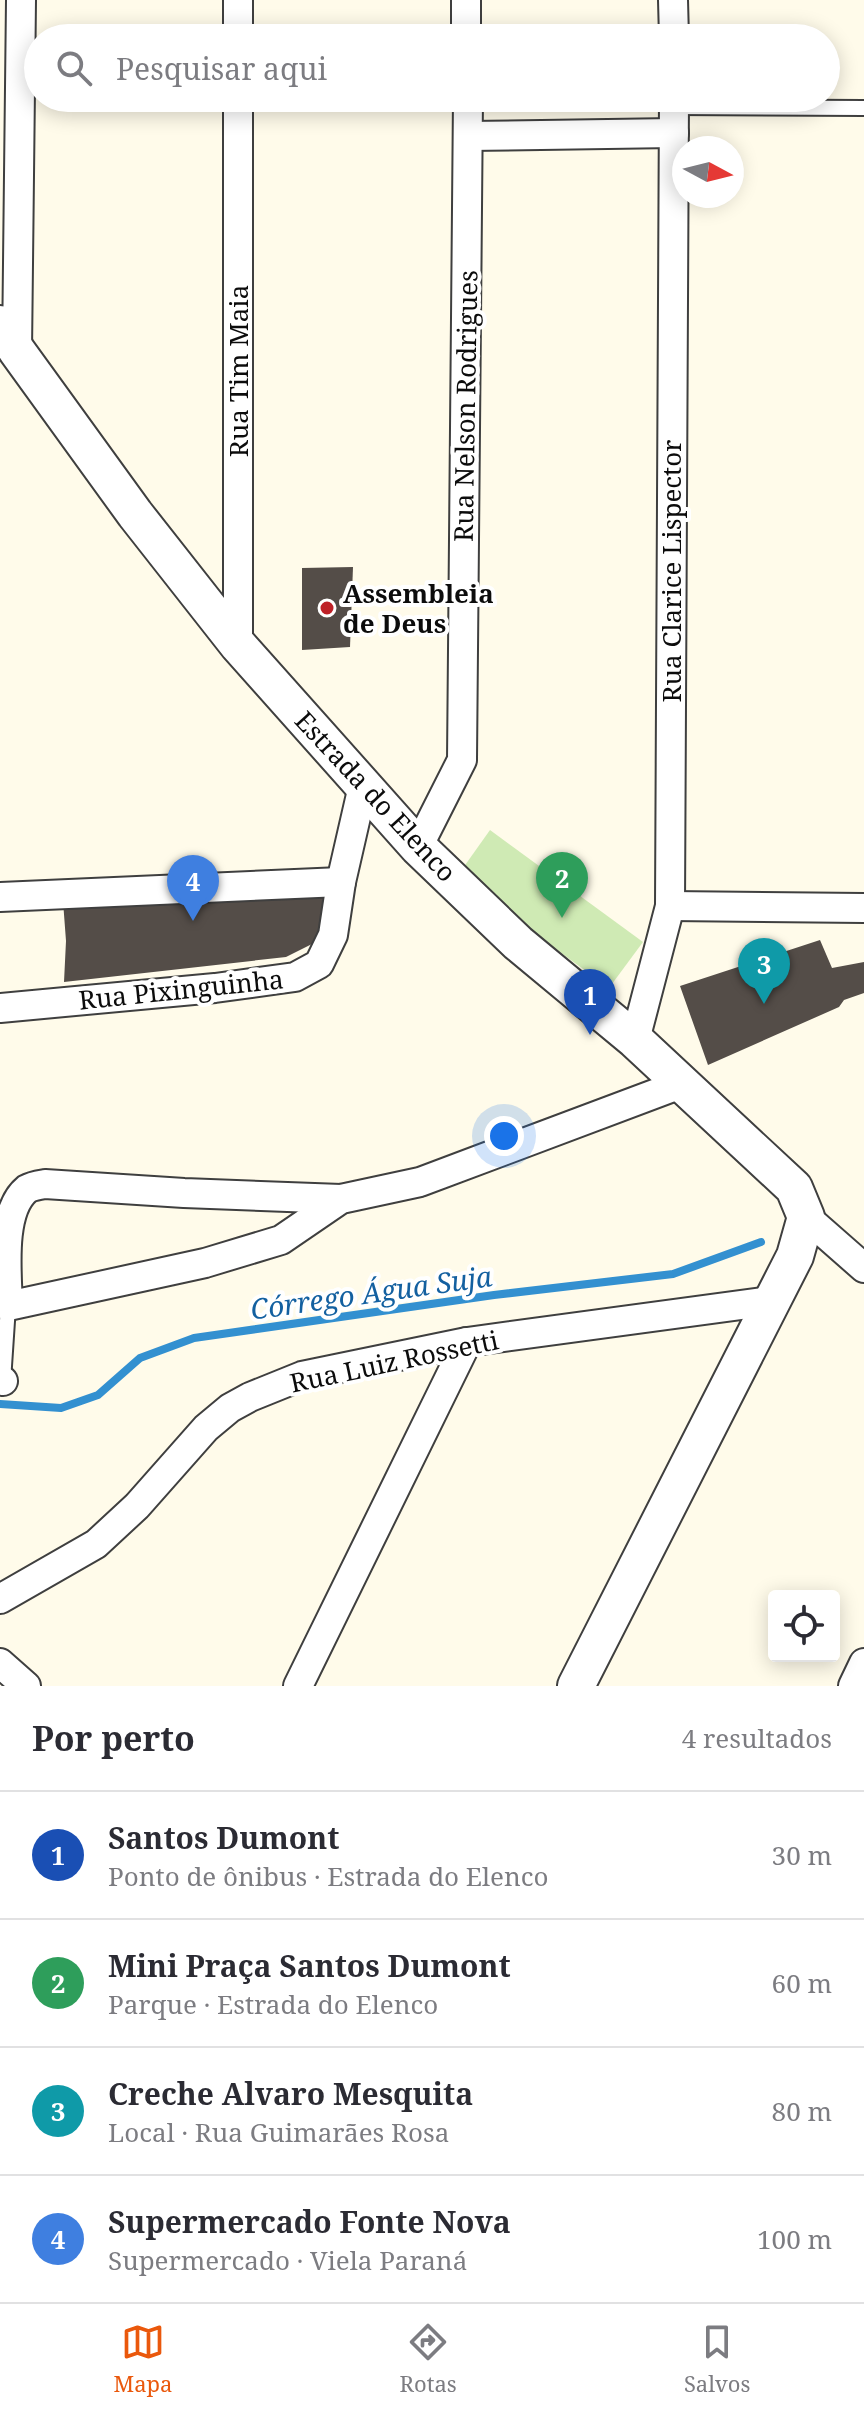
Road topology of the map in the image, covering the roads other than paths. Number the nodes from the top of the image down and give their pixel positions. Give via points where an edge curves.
1 (21, 0) edge
2 (238, 0) edge
3 (466, 0) edge
4 (673, 0) edge
5 (238, 24) edge
6 (466, 24) edge
7 (674, 24) edge
8 (864, 108) edge
9 (840, 109) edge
10 (238, 112) edge
11 (468, 112) edge
12 (712, 112) edge
13 (674, 113) edge
14 (468, 136) junction
15 (8, 338) edge
16 (238, 645) junction
17 (363, 786) junction
18 (418, 847) junction
19 (341, 882) junction
20 (0, 897) edge
21 (670, 906) junction
22 (864, 908) edge
23 (0, 1008) edge
24 (635, 1040) junction
25 (681, 1084) junction
26 (341, 1199) junction
27 (806, 1217) junction
28 (864, 1268) edge
29 (770, 1301) junction
30 (8, 1306) junction
31 (467, 1342) junction
32 (1, 1380) edge
33 (0, 1599) edge
34 (0, 1663) edge
35 (864, 1663) edge
36 (26, 1686) edge
37 (298, 1686) edge
38 (576, 1686) edge
39 (853, 1686) edge

1 - 15 street
2 - 5 street
3 - 6 street
4 - 7 street
8 - 9 lane
10 - 16 street, Rua Tim Maia
11 - 14 street, Rua Nelson Rodrigues
12 - 13 lane
13 - 14 street
13 - 21 street, Rua Clarice Lispector
14 - 18 street, Rua Nelson Rodrigues via 462,760
15 - 16 street, Estrada do Elenco
16 - 17 street, Estrada do Elenco
17 - 18 street, Estrada do Elenco
17 - 19 street, Rua Pixinguinha
18 - 24 street, Estrada do Elenco via 518,943
19 - 20 street
19 - 23 street, Rua Pixinguinha via 333,935 319,964 295,977
21 - 22 street
21 - 24 street, Rua Clarice Lispector
24 - 25 street, Estrada do Elenco
25 - 26 street via 420,1182
25 - 27 street, Estrada do Elenco via 794,1188
26 - 30 street via 281,1240 205,1263
26 - 30 street via 29,1187 18,1198 7,1225
27 - 28 street
27 - 29 street via 795,1256
29 - 31 street, Rua Luiz Rossetti
29 - 38 street
30 - 32 lane
31 - 33 street, Rua Luiz Rossetti via 302,1376 230,1408 96,1544
31 - 37 street
34 - 36 street
35 - 39 street

